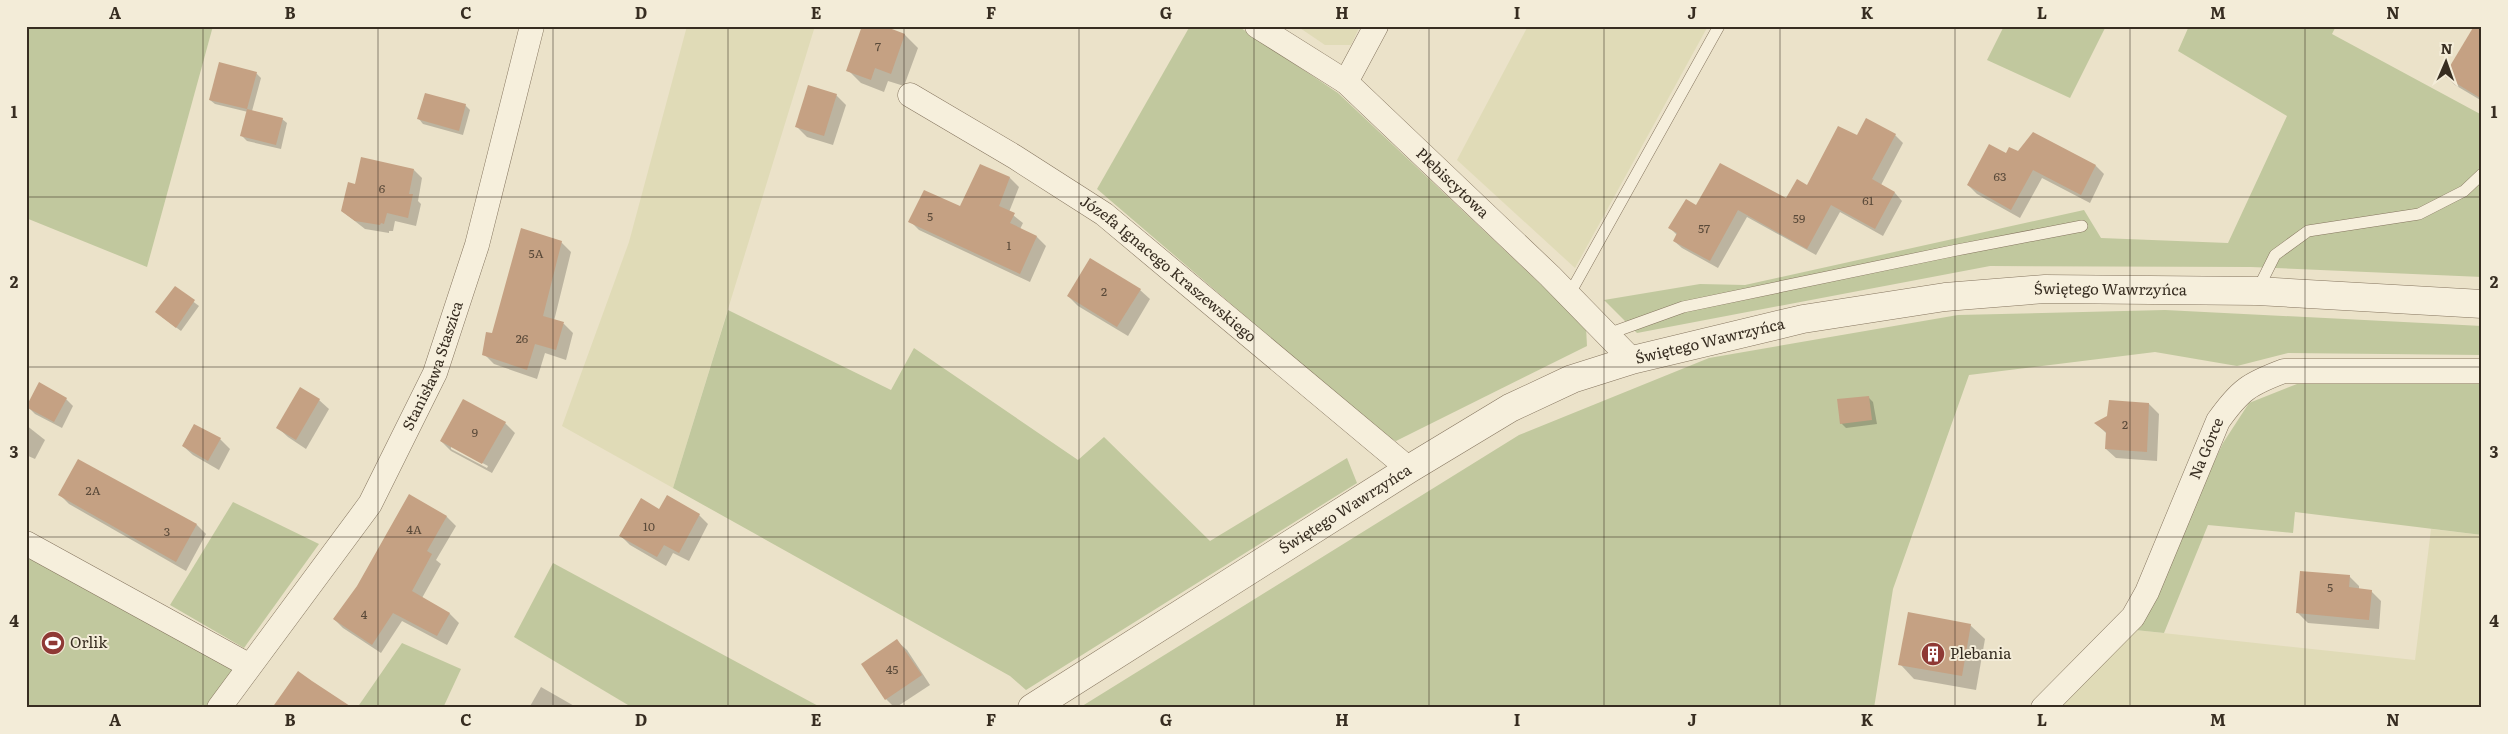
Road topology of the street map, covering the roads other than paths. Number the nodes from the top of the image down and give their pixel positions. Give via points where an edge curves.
1 (532, 26) edge
2 (1257, 26) edge
3 (1376, 26) edge
4 (1719, 26) edge
5 (1346, 82) junction
6 (910, 95) dead end
7 (2482, 174) edge
8 (2082, 226) dead end
9 (2258, 291) junction
10 (1570, 295) junction
11 (2482, 304) edge
12 (1608, 334) junction
13 (1632, 360) junction
14 (2482, 371) edge
15 (1409, 469) junction
16 (26, 543) edge
17 (248, 665) junction
18 (219, 708) edge
19 (1032, 708) edge
20 (2043, 708) edge

1 - 17 street, Stanisława Staszica via 477,245 435,373 370,504
2 - 5 street, Plebiscytowa
3 - 5 street
4 - 10 lane
5 - 10 street, Plebiscytowa
6 - 15 street, Józefa Ignacego Kraszewskiego via 1104,214
7 - 9 lane via 2464,191 2419,214 2308,231 2275,255
8 - 12 lane via 1683,307
9 - 11 street, Świętego Wawrzyńca
9 - 13 street, Świętego Wawrzyńca via 2045,289 1945,297 1804,319
10 - 12 street, Plebiscytowa
12 - 13 street, Plebiscytowa
13 - 15 street, Świętego Wawrzyńca via 1572,379 1510,408
14 - 20 street, Na Górce via 2284,371 2256,381 2235,396 2218,421 2147,592 2133,617
15 - 19 street, Świętego Wawrzyńca
16 - 17 street
17 - 18 street, Stanisława Staszica

